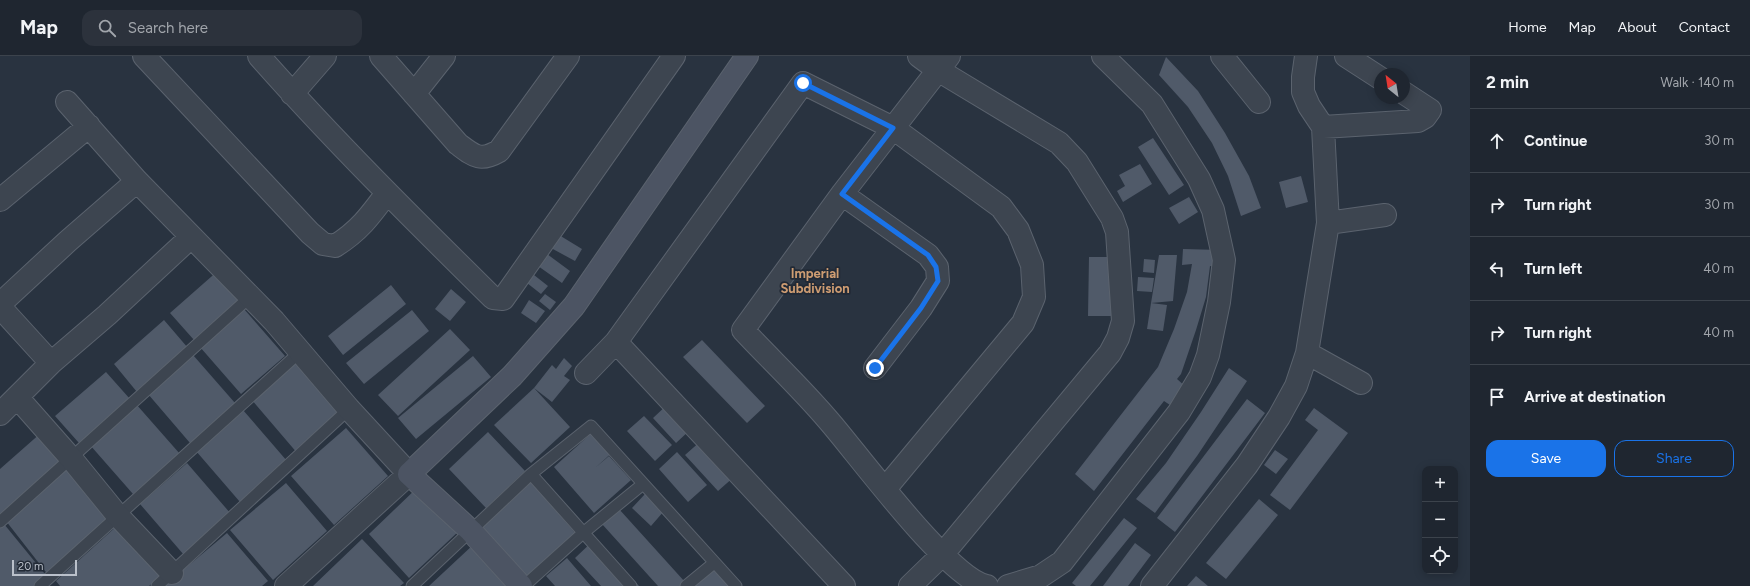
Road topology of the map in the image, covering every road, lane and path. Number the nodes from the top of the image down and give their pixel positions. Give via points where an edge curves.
1 (144, 56) edge
2 (259, 56) edge
3 (326, 56) edge
4 (381, 56) edge
5 (444, 56) edge
6 (568, 56) edge
7 (674, 56) edge
8 (747, 56) edge
9 (920, 56) edge
10 (1103, 56) edge
11 (1222, 56) edge
12 (1306, 56) edge
13 (1346, 56) edge
14 (944, 63) edge
15 (1374, 74) edge
16 (292, 94) junction
17 (414, 94) junction
18 (1410, 98) edge
19 (67, 102) dead end
20 (1259, 102) dead end
21 (90, 126) junction
22 (1323, 127) junction
23 (893, 128) junction
24 (137, 181) junction
25 (387, 193) junction
26 (842, 194) junction
27 (0, 200) edge
28 (1385, 215) dead end
29 (1328, 223) junction
30 (190, 238) junction
31 (251, 296) junction
32 (0, 304) edge
33 (0, 307) edge
34 (616, 342) junction
35 (300, 352) junction
36 (1307, 353) junction
37 (51, 363) junction
38 (875, 368) dead end
39 (586, 373) dead end
40 (1361, 383) dead end
41 (17, 397) junction
42 (349, 409) junction
43 (0, 414) edge
44 (70, 458) junction
45 (409, 474) junction
46 (531, 474) junction
47 (643, 484) junction
48 (885, 489) junction
49 (118, 516) junction
50 (0, 522) edge
51 (471, 531) junction
52 (583, 533) junction
53 (942, 555) junction
54 (714, 562) junction
55 (165, 580) edge
56 (40, 586) edge
57 (286, 586) edge
58 (412, 586) edge
59 (523, 586) edge
60 (631, 586) edge
61 (686, 586) edge
62 (736, 586) edge
63 (844, 586) edge
64 (910, 586) edge
65 (987, 586) edge
66 (1008, 586) edge
67 (1152, 586) edge

1 - 25 street via 323,244 335,246 351,236
2 - 16 street
3 - 16 street
4 - 17 street
5 - 17 street
6 - 17 street via 499,151 490,156 481,158 458,144
7 - 25 street via 503,299 493,298
8 - 45 street via 574,306 512,376
9 - 14 street
10 - 66 street via 1152,104 1201,185 1213,210 1224,260 1219,302 1208,355 1200,377 1179,412 1062,562 1041,576
11 - 20 street
12 - 22 street via 1303,92
13 - 15 street
14 - 23 street
14 - 53 street via 1059,143 1077,162 1112,218 1117,232 1123,321 1110,353
16 - 25 street
18 - 22 street via 1430,110 1418,121
19 - 21 street
21 - 24 street
21 - 27 street
22 - 29 street
23 - 26 street
23 - 34 street via 803,83
23 - 48 street via 1001,207 1018,230 1032,265 1034,297 1023,323
24 - 30 street
24 - 32 street via 68,240
26 - 38 street via 928,255 936,267 938,281 921,308
26 - 48 street via 742,330 828,420
28 - 29 street
29 - 36 street
30 - 31 street
30 - 37 street
31 - 35 street
31 - 44 lane
33 - 37 street
34 - 39 street
34 - 63 street
35 - 42 street
35 - 49 lane
36 - 40 street
36 - 67 street via 1296,386 1280,417 1247,465
37 - 41 street
41 - 43 street
41 - 44 street
42 - 45 street
42 - 55 lane
44 - 49 street
44 - 50 lane
45 - 51 street
45 - 57 street
46 - 47 lane via 591,426
46 - 51 lane
46 - 52 lane
47 - 52 lane
47 - 54 lane
48 - 53 street
49 - 55 street
49 - 56 lane
51 - 58 lane
51 - 59 street
52 - 59 lane
52 - 60 lane
53 - 64 street
53 - 65 street via 970,579
54 - 61 lane
54 - 62 lane

